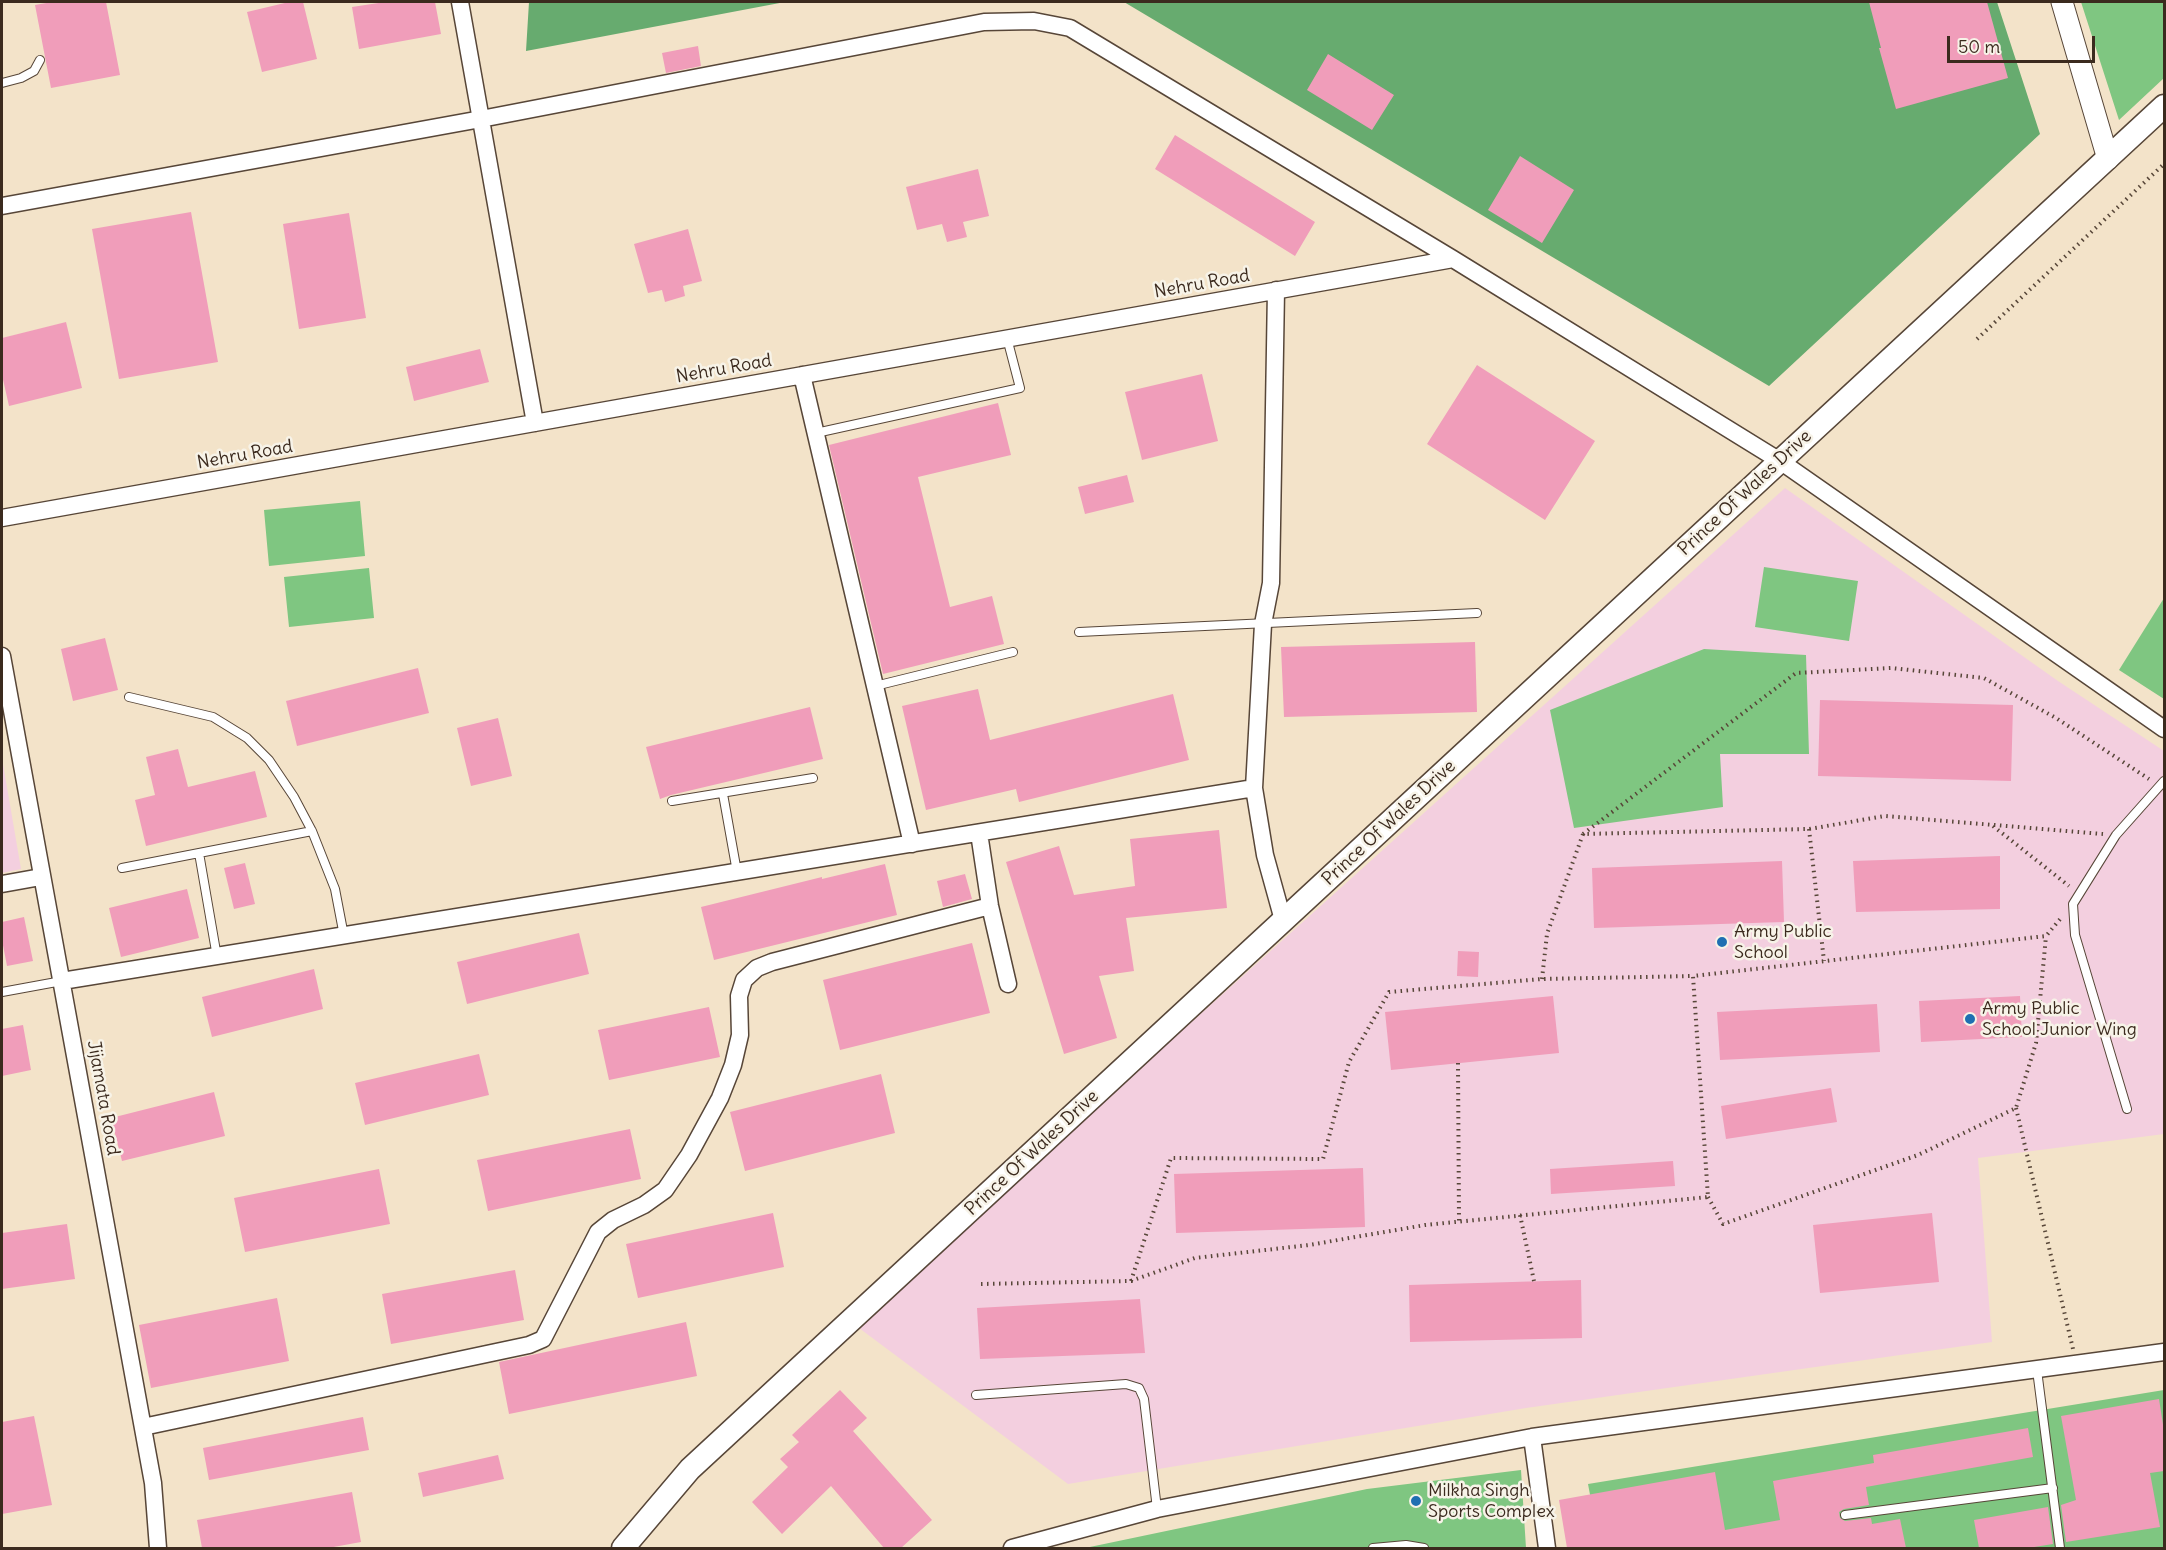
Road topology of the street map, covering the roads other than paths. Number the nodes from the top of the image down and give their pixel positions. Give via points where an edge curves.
1 (460, 2) edge
2 (2062, 2) edge
3 (40, 60) dead end
4 (2, 83) edge
5 (2164, 106) edge
6 (481, 119) junction
7 (2108, 159) junction
8 (2, 206) edge
9 (1453, 259) junction
10 (1276, 290) junction
11 (1007, 338) junction
12 (802, 375) junction
13 (535, 423) junction
14 (816, 433) junction
15 (1780, 461) junction
16 (2, 518) edge
17 (1477, 613) dead end
18 (1263, 624) junction
19 (1079, 632) dead end
20 (1013, 652) dead end
21 (2, 656) edge
22 (875, 686) junction
23 (129, 697) dead end
24 (2164, 729) edge
25 (813, 778) dead end
26 (2162, 783) edge
27 (1254, 788) junction
28 (723, 794) junction
29 (672, 801) dead end
30 (312, 831) junction
31 (979, 833) junction
32 (912, 844) junction
33 (199, 853) junction
34 (122, 868) dead end
35 (737, 872) junction
36 (41, 877) junction
37 (2, 884) edge
38 (990, 906) junction
39 (1283, 920) junction
40 (344, 936) junction
41 (217, 957) junction
42 (62, 981) junction
43 (1008, 984) dead end
44 (2, 992) edge
45 (2127, 1109) dead end
46 (2164, 1352) edge
47 (2037, 1370) junction
48 (976, 1395) dead end
49 (143, 1427) junction
50 (1532, 1437) junction
51 (2053, 1488) junction
52 (1157, 1509) junction
53 (1845, 1515) dead end
54 (158, 1548) edge
55 (622, 1548) edge
56 (1012, 1548) edge
57 (1373, 1548) edge
58 (1424, 1548) edge
59 (1547, 1548) edge
60 (2060, 1548) edge

1 - 6 street
2 - 7 street
3 - 4 lane via 33,71
5 - 7 main road, Prince Of Wales Drive
6 - 8 street
6 - 9 street via 984,22 1034,21 1070,28
6 - 13 street
7 - 15 main road, Prince Of Wales Drive
9 - 10 street, Nehru Road
9 - 15 street
10 - 11 street, Nehru Road
10 - 18 street via 1271,583
11 - 12 street, Nehru Road
11 - 14 lane via 1020,388
12 - 13 street, Nehru Road
12 - 14 street
13 - 16 street, Nehru Road
14 - 22 street
15 - 24 street
15 - 39 main road, Prince Of Wales Drive
17 - 18 lane
18 - 19 lane
18 - 27 street
20 - 22 lane
21 - 36 street, Jijamata Road
22 - 32 street
23 - 30 lane via 213,717 248,738 269,760
25 - 28 lane
26 - 45 lane via 2116,836 2073,904 2075,934
27 - 31 street
27 - 39 street via 1265,855
28 - 29 lane
28 - 35 lane
30 - 33 lane
30 - 40 lane via 335,889
31 - 32 street
31 - 38 street
32 - 35 street
33 - 34 lane
33 - 41 lane
35 - 40 street
36 - 37 street
36 - 42 street, Jijamata Road
38 - 43 street
38 - 49 street via 772,962 757,968 744,980 739,996 740,1035 733,1065 689,1155 665,1190 598,1232 543,1339
39 - 55 main road, Prince Of Wales Drive via 690,1469
40 - 41 street
41 - 42 street
42 - 44 lane
42 - 49 street, Jijamata Road
46 - 47 street
47 - 50 street
47 - 51 lane
48 - 52 lane via 1126,1384 1139,1388 1144,1399
49 - 54 street, Jijamata Road via 153,1483
50 - 52 street
50 - 59 street
51 - 53 lane
51 - 60 lane
52 - 56 street
57 - 58 lane

